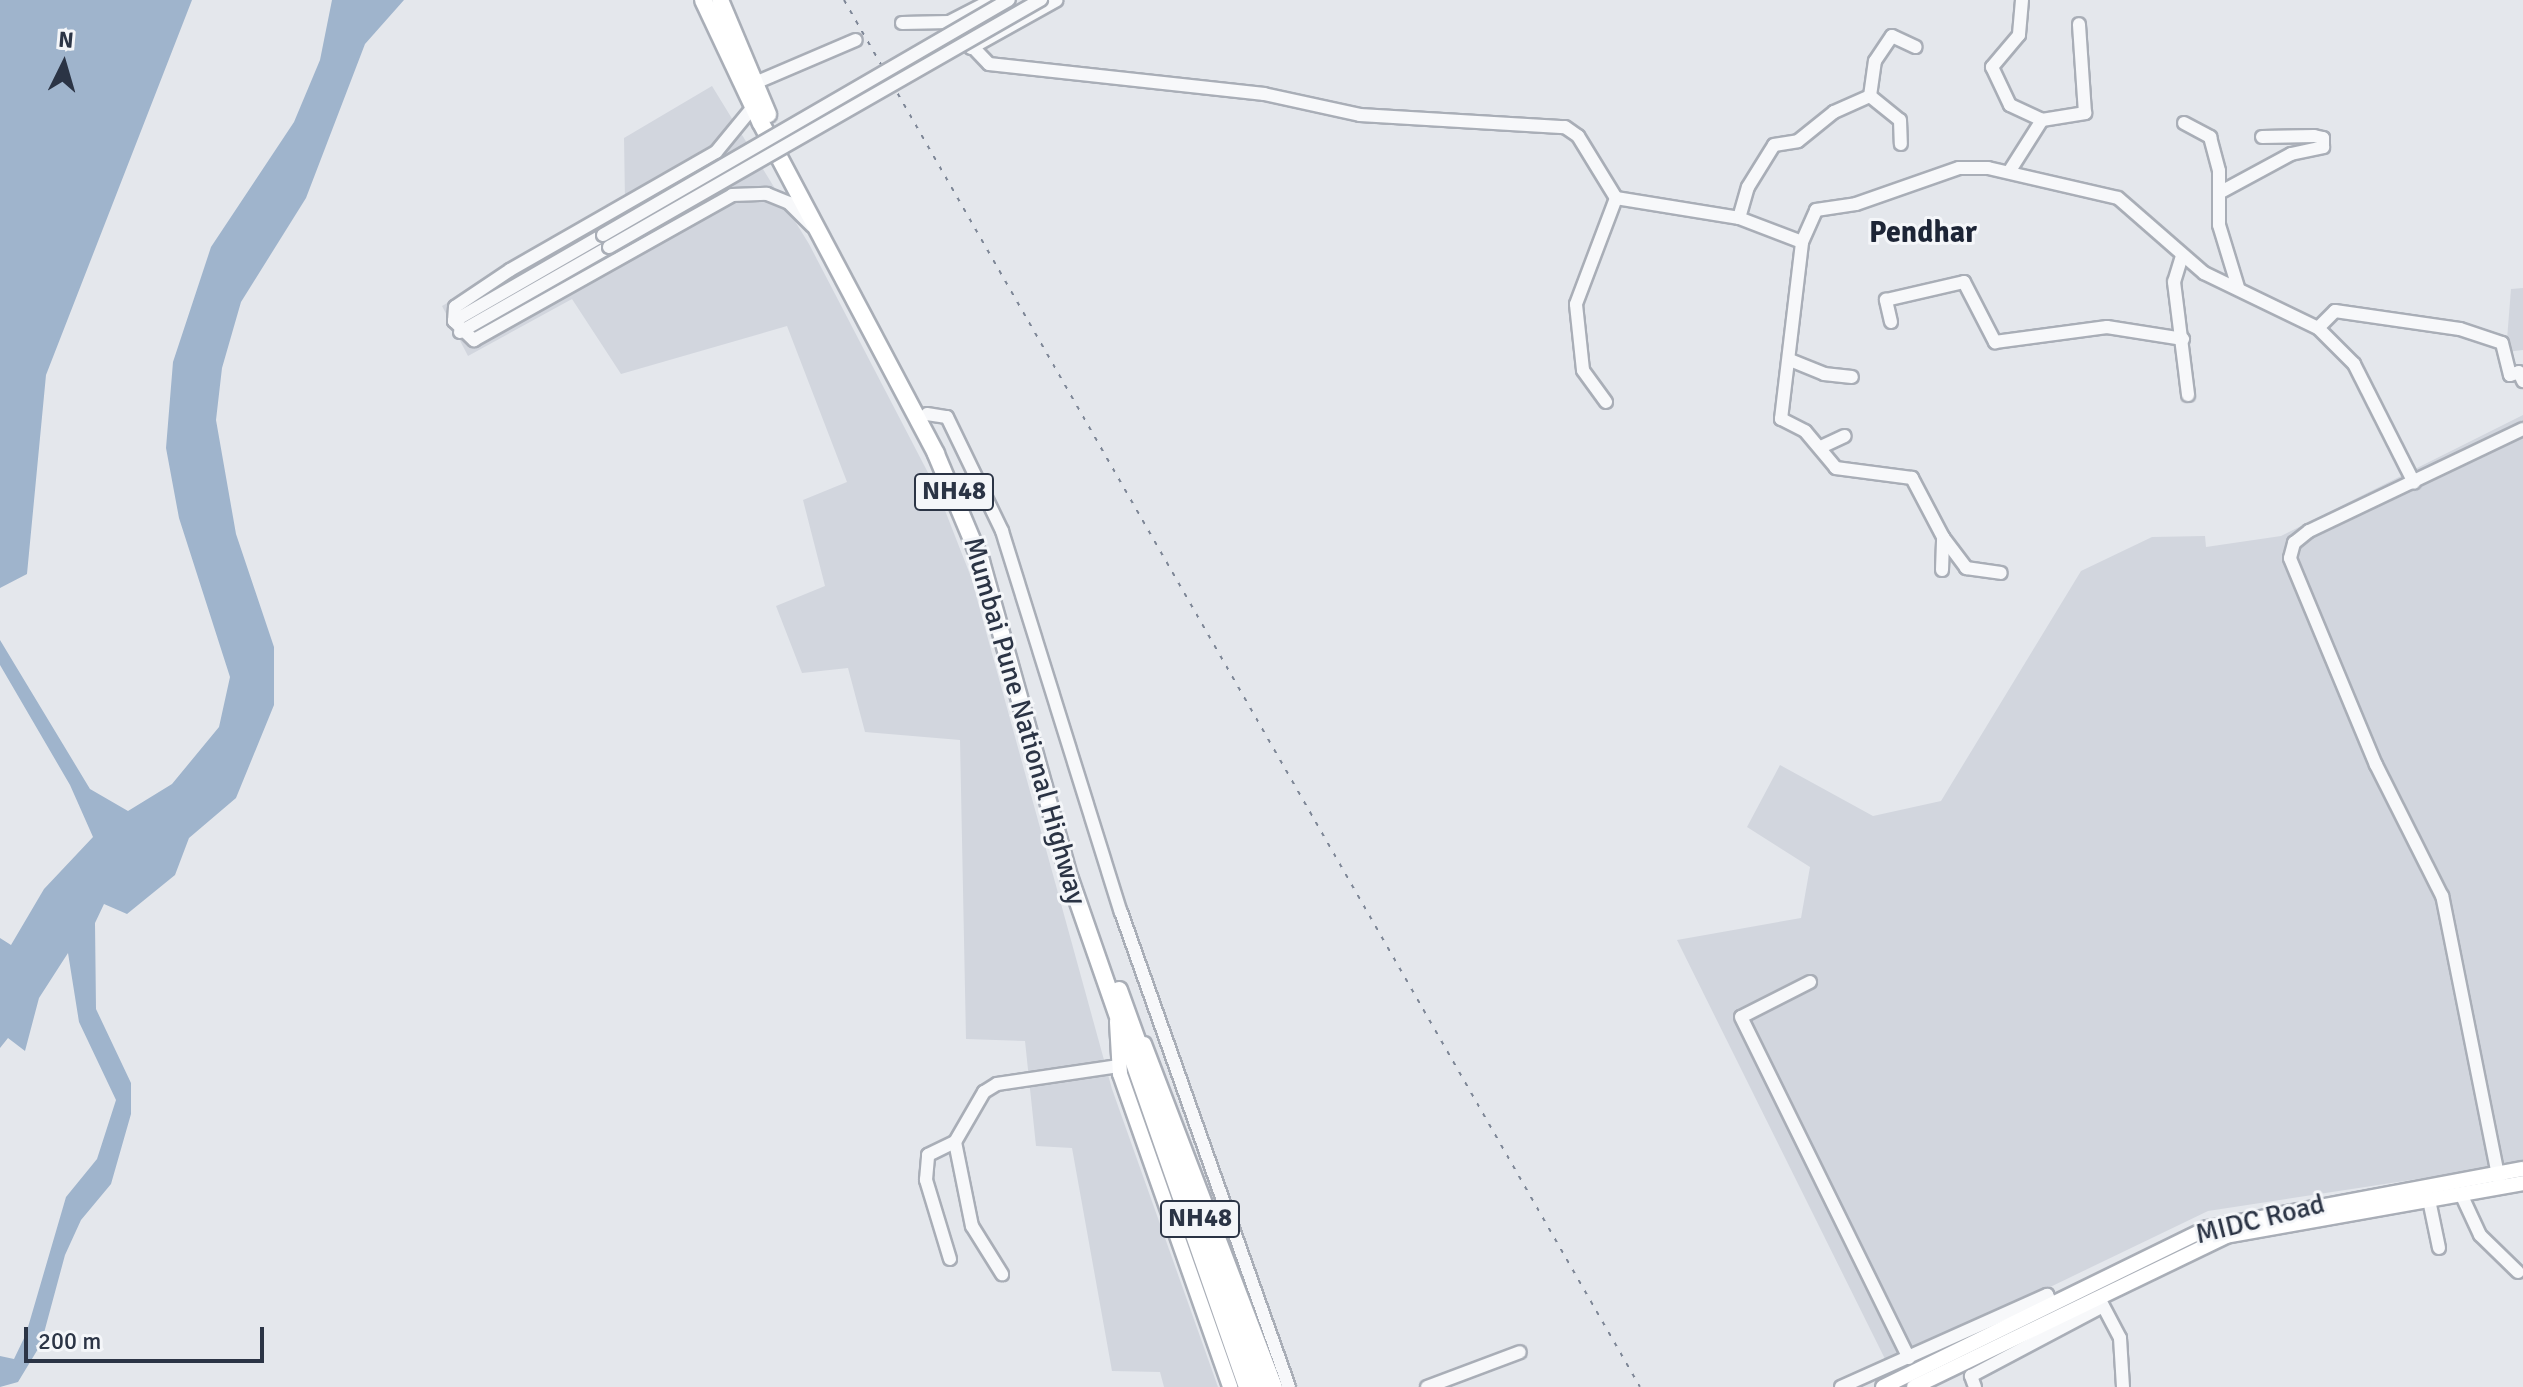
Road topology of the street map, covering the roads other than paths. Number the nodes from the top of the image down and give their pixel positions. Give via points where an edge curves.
1 (703, 0) edge
2 (720, 0) edge
3 (992, 0) edge
4 (1009, 0) edge
5 (1041, 0) edge
6 (1057, 0) edge
7 (2022, 0) edge
8 (949, 22) junction
9 (902, 23) dead end
10 (2079, 24) dead end
11 (856, 40) dead end
12 (1916, 47) dead end
13 (971, 48) junction
14 (750, 85) junction
15 (1870, 96) junction
16 (753, 107) junction
17 (2042, 120) junction
18 (2184, 123) dead end
19 (2262, 137) dead end
20 (1901, 144) dead end
21 (2009, 172) junction
22 (2219, 193) junction
23 (1616, 198) junction
24 (1739, 218) junction
25 (819, 233) junction
26 (606, 241) junction
27 (1802, 242) junction
28 (2182, 256) junction
29 (2238, 287) junction
30 (1891, 322) dead end
31 (457, 327) junction
32 (2318, 328) junction
33 (2183, 339) junction
34 (1790, 360) junction
35 (1852, 377) dead end
36 (2523, 381) edge
37 (2188, 395) dead end
38 (1606, 402) dead end
39 (927, 414) junction
40 (2523, 429) edge
41 (1845, 436) dead end
42 (1821, 447) junction
43 (2414, 483) junction
44 (1943, 537) junction
45 (1942, 570) dead end
46 (2001, 573) dead end
47 (1810, 982) dead end
48 (1122, 1018) junction
49 (1129, 1056) junction
50 (955, 1142) junction
51 (2523, 1169) edge
52 (2499, 1180) junction
53 (2523, 1183) edge
54 (2461, 1194) junction
55 (2429, 1200) junction
56 (2439, 1248) dead end
57 (950, 1259) dead end
58 (2518, 1272) dead end
59 (1002, 1274) dead end
60 (2097, 1295) junction
61 (2051, 1303) junction
62 (1971, 1351) junction
63 (1520, 1352) dead end
64 (1909, 1358) junction
65 (1230, 1387) edge
66 (1247, 1387) edge
67 (1262, 1387) edge
68 (1275, 1387) edge
69 (1289, 1387) edge
70 (1427, 1387) edge
71 (1841, 1387) edge
72 (1883, 1387) edge
73 (1914, 1387) edge
74 (1975, 1387) edge
75 (2123, 1387) edge

1 - 14 highway, Mumbai Pune National Highway / NH48
2 - 14 highway, Mumbai Pune National Highway / NH48
3 - 8 street
4 - 26 street, bridge
5 - 26 street, bridge
6 - 13 street
7 - 17 street via 2019,35 1992,67 2016,112
8 - 9 street
8 - 13 street
10 - 17 street via 2085,113
11 - 14 street
12 - 15 street via 1892,36 1875,61
13 - 23 street via 989,64 1327,103 1341,110 1421,122 1565,127 1578,136
14 - 16 highway, Mumbai Pune National Highway / NH48
14 - 39 highway, Mumbai Pune National Highway / NH48
15 - 20 street via 1900,120
15 - 24 street via 1814,123 1798,141 1774,145 1748,187
16 - 25 highway, Mumbai Pune National Highway / NH48
16 - 31 street via 716,152 455,307
17 - 21 street
18 - 22 street via 2210,137
19 - 22 street via 2314,136 2323,138 2323,147 2291,154
21 - 27 street via 1959,168 1856,204 1816,210
21 - 28 street via 2118,198
22 - 29 street via 2219,225
23 - 24 street
23 - 38 street via 1576,304 1583,370
24 - 27 street
25 - 31 street via 778,199 732,195 474,340
25 - 48 highway, Mumbai Pune National Highway / NH48 via 936,454 981,561
26 - 31 street
27 - 34 street
28 - 29 street
28 - 33 street via 2174,282
29 - 32 street
30 - 33 street via 1886,300 1964,282 1995,342 2107,327
32 - 36 street via 2335,311 2460,329 2502,343 2510,375 2519,372
32 - 43 street via 2354,364
33 - 37 street
34 - 35 street via 1824,374
34 - 42 street via 1781,419
39 - 48 highway, Mumbai Pune National Highway / NH48 via 985,545
39 - 69 street via 947,417 1002,531 1121,912
40 - 43 street
41 - 42 street
42 - 44 street via 1843,470 1912,478
43 - 52 street via 2309,531 2294,543 2290,558 2376,765 2442,896
44 - 45 street
44 - 46 street via 1966,568
47 - 64 street via 1741,1017
48 - 49 highway, NH48
48 - 68 main road via 1157,1067
49 - 50 street via 997,1084 984,1092
49 - 65 main road
49 - 66 highway, NH48
49 - 67 highway, NH48
50 - 57 street via 937,1146 924,1164
50 - 59 street via 972,1226
51 - 52 main road, MIDC Road
52 - 53 main road, MIDC Road
52 - 54 main road, MIDC Road
52 - 60 main road, MIDC Road via 2223,1223
54 - 55 main road, MIDC Road
54 - 58 street via 2480,1235
55 - 56 street
55 - 60 main road, MIDC Road via 2226,1236
60 - 61 main road, MIDC Road
60 - 62 main road, MIDC Road
60 - 74 street via 1971,1376
60 - 75 street via 2120,1338
61 - 62 main road, MIDC Road
61 - 64 street via 2047,1295
62 - 72 main road
62 - 73 main road
63 - 70 street
64 - 71 street

